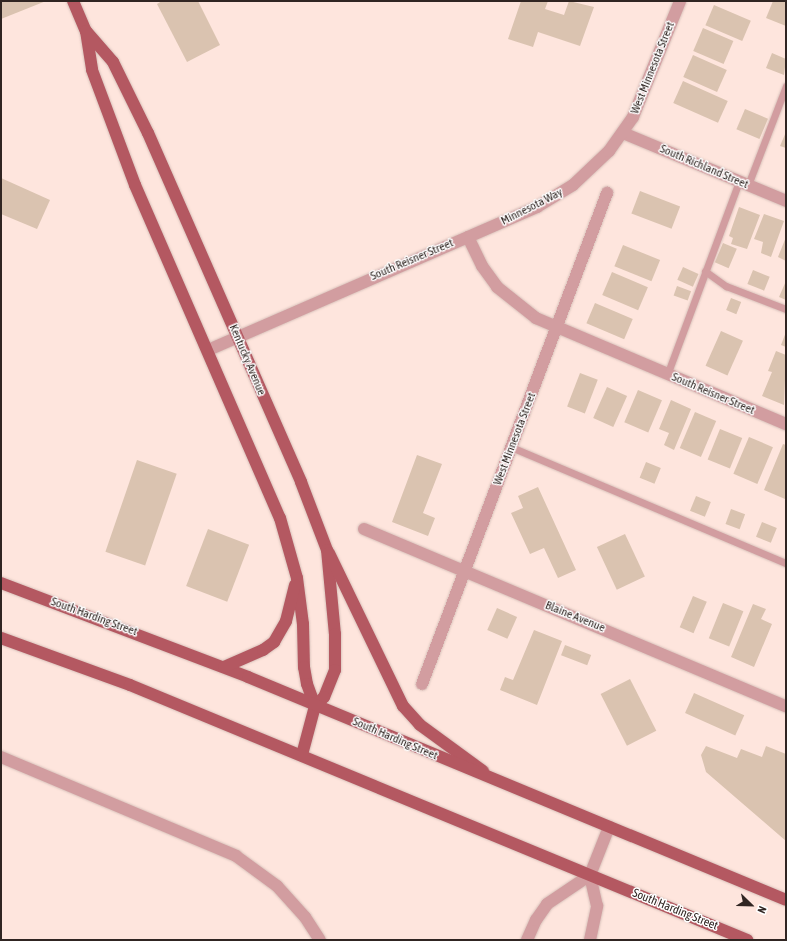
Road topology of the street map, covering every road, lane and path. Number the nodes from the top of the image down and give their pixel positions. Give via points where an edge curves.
1 (73, 1) edge
2 (680, 1) edge
3 (86, 31) junction
4 (786, 86) edge
5 (623, 133) junction
6 (744, 183) junction
7 (607, 193) dead end
8 (786, 201) edge
9 (468, 237) junction
10 (705, 271) junction
11 (786, 309) edge
12 (555, 328) junction
13 (238, 337) junction
14 (208, 350) junction
15 (667, 375) junction
16 (786, 424) edge
17 (511, 448) junction
18 (364, 528) dead end
19 (327, 550) junction
20 (786, 563) edge
21 (465, 571) junction
22 (297, 578) junction
23 (1, 583) edge
24 (1, 638) edge
25 (224, 667) junction
26 (422, 684) dead end
27 (316, 706) junction
28 (786, 706) edge
29 (302, 755) junction
30 (1, 757) edge
31 (499, 782) junction
32 (610, 827) junction
33 (590, 875) junction
34 (786, 900) edge
35 (320, 940) edge
36 (527, 940) edge
37 (590, 940) edge
38 (747, 940) edge

1 - 3 main road, Kentucky Avenue
2 - 5 street, West Minnesota Street via 642,100
3 - 13 main road, Kentucky Avenue via 113,62 148,133
3 - 14 main road, Kentucky Avenue via 92,70 135,185
4 - 6 lane
5 - 6 street, South Richland Street
5 - 9 street, Minnesota Way via 602,160 573,185 543,203
6 - 8 street, South Richland Street
6 - 10 lane
7 - 12 street, West Minnesota Street
9 - 12 street, South Reisner Street via 482,266 504,294 524,310
9 - 13 street, South Reisner Street
10 - 11 lane via 726,286
10 - 15 lane
12 - 15 street, South Reisner Street
12 - 17 street, West Minnesota Street
13 - 14 street, South Reisner Street
13 - 19 main road, Kentucky Avenue via 301,482
14 - 22 main road, Kentucky Avenue via 271,495
15 - 16 street, South Reisner Street
17 - 20 lane
17 - 21 street, West Minnesota Street
18 - 21 street, Blaine Avenue
19 - 27 main road, Kentucky Avenue via 335,634 335,670 324,697
19 - 31 main road via 406,711 420,725
21 - 26 street, West Minnesota Street
21 - 28 street, Blaine Avenue
22 - 25 main road via 287,616 274,642 263,650
22 - 27 main road, Kentucky Avenue via 303,624 304,667 307,684
23 - 25 main road, South Harding Street
24 - 29 main road, South Harding Street via 130,685
25 - 27 main road, South Harding Street
27 - 29 main road, Kentucky Avenue
27 - 31 main road, South Harding Street
29 - 33 main road, South Harding Street
30 - 35 street via 236,856 277,886 305,917
31 - 32 main road, South Harding Street
32 - 33 street
32 - 34 main road, South Harding Street
33 - 36 street via 548,904 536,920
33 - 37 street via 597,906
33 - 38 main road, South Harding Street

